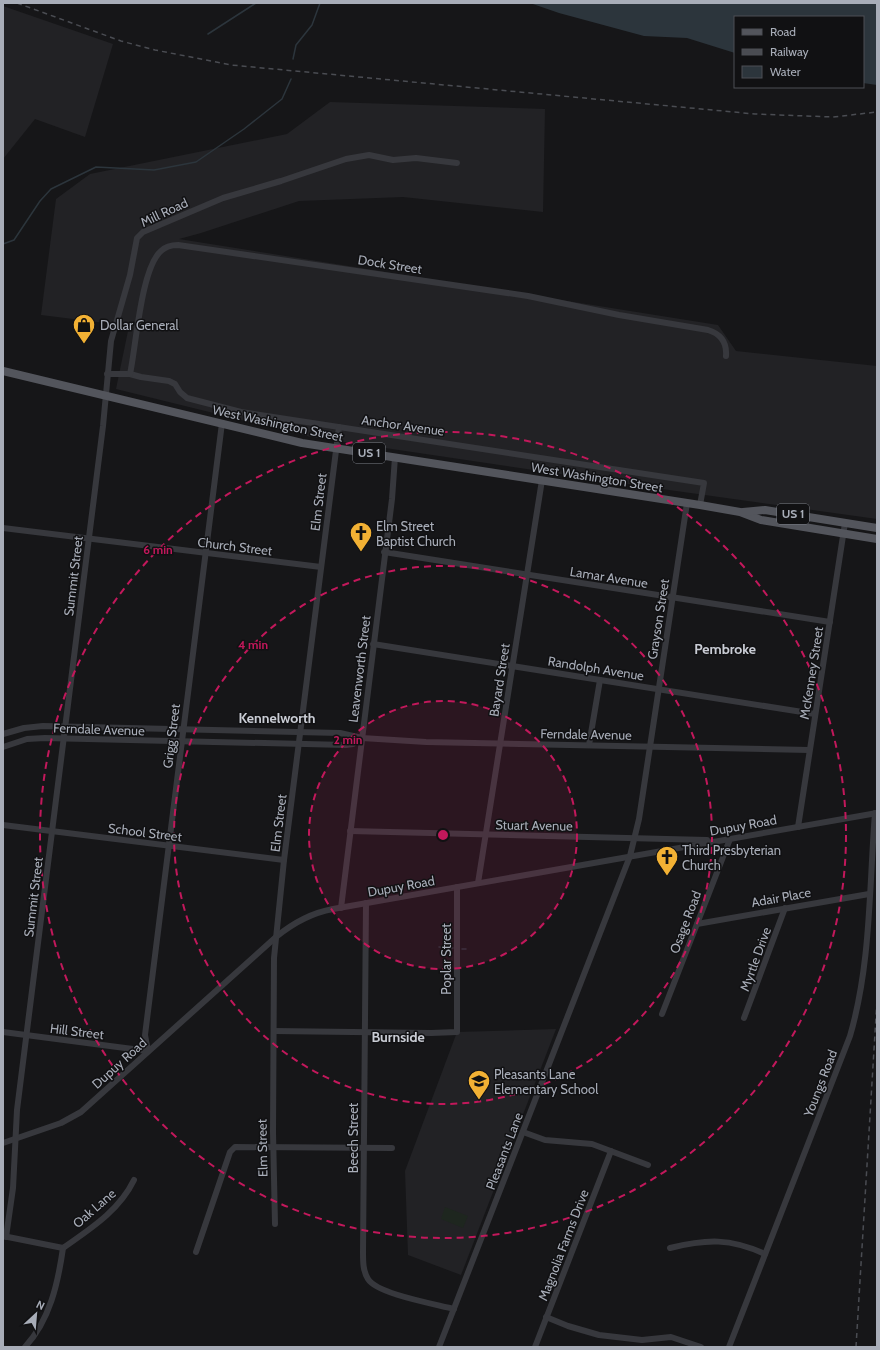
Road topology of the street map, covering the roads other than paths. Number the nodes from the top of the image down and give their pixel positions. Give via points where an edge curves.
1 (457, 162) dead end
2 (726, 356) dead end
3 (3, 371) edge
4 (107, 374) junction
5 (130, 374) junction
6 (105, 395) junction
7 (222, 423) junction
8 (339, 427) junction
9 (336, 448) junction
10 (395, 457) junction
11 (542, 480) junction
12 (687, 503) junction
13 (700, 505) junction
14 (740, 512) junction
15 (845, 523) junction
16 (3, 528) edge
17 (877, 528) edge
18 (843, 533) junction
19 (89, 539) junction
20 (877, 539) edge
21 (384, 552) junction
22 (205, 553) junction
23 (321, 567) junction
24 (526, 575) junction
25 (673, 598) junction
26 (830, 622) junction
27 (373, 644) junction
28 (512, 666) junction
29 (600, 680) junction
30 (658, 689) junction
31 (815, 714) junction
32 (65, 726) junction
33 (183, 730) junction
34 (301, 732) junction
35 (3, 734) edge
36 (362, 738) junction
37 (63, 739) junction
38 (181, 742) junction
39 (500, 743) junction
40 (299, 745) junction
41 (589, 745) junction
42 (3, 746) edge
43 (649, 747) junction
44 (809, 750) junction
45 (876, 813) edge
46 (3, 825) edge
47 (798, 827) junction
48 (52, 831) junction
49 (350, 832) junction
50 (486, 835) junction
51 (635, 838) junction
52 (730, 839) junction
53 (717, 841) junction
54 (169, 846) junction
55 (630, 856) junction
56 (284, 860) junction
57 (478, 883) junction
58 (458, 887) junction
59 (869, 894) junction
60 (366, 903) junction
61 (341, 908) junction
62 (785, 908) junction
63 (697, 924) junction
64 (276, 937) junction
65 (662, 1014) dead end
66 (744, 1018) dead end
67 (3, 1032) edge
68 (274, 1032) junction
69 (365, 1032) junction
70 (27, 1035) junction
71 (148, 1051) junction
72 (523, 1132) junction
73 (15, 1138) junction
74 (3, 1143) edge
75 (273, 1147) junction
76 (364, 1148) junction
77 (392, 1148) dead end
78 (611, 1151) junction
79 (648, 1165) dead end
80 (134, 1180) dead end
81 (274, 1224) dead end
82 (4, 1237) edge
83 (63, 1248) junction
84 (670, 1248) dead end
85 (196, 1252) dead end
86 (765, 1254) junction
87 (454, 1309) junction
88 (546, 1317) junction
89 (681, 1340) junction
90 (440, 1345) edge
91 (25, 1347) edge
92 (535, 1347) edge
93 (678, 1347) edge
94 (701, 1347) edge
95 (729, 1347) edge

1 - 4 street, Mill Road via 361,156 224,198 141,233 137,238 130,275 111,341
2 - 5 street, Dock Street via 723,340 708,330 528,296 178,244 159,253 147,279 140,304
3 - 6 main road, West Washington Street / US 1
4 - 5 street, Anchor Avenue
4 - 6 street, Mill Road
5 - 8 street, Anchor Avenue via 169,381 175,384 183,396 222,408
6 - 7 main road, West Washington Street / US 1
6 - 19 street, Summit Street
7 - 9 main road, West Washington Street / US 1
7 - 22 street, Grigg Street
8 - 9 street, Elm Street
8 - 13 street, Anchor Avenue via 704,483
9 - 10 main road, West Washington Street / US 1
9 - 23 street, Elm Street
10 - 11 main road, West Washington Street / US 1
10 - 21 street, Leavenworth Street
11 - 12 main road, West Washington Street / US 1
11 - 24 street, Bayard Street
12 - 13 main road, West Washington Street / US 1
12 - 25 street, Grayson Street
13 - 14 main road, West Washington Street / US 1
14 - 15 main road, West Washington Street / US 1 via 765,510
14 - 18 main road, West Washington Street / US 1 via 761,520
15 - 17 main road, West Washington Street / US 1
15 - 18 street, McKenney Street
16 - 19 street, Church Street
18 - 20 main road, West Washington Street / US 1
18 - 26 street, McKenney Street
19 - 22 street, Church Street
19 - 32 street, Summit Street
21 - 24 street, Lamar Avenue
21 - 27 street, Leavenworth Street
22 - 23 street, Church Street
22 - 33 street, Grigg Street
23 - 34 street, Elm Street
24 - 25 street, Lamar Avenue
24 - 28 street, Bayard Street
25 - 26 street, Lamar Avenue
25 - 30 street, Grayson Street
26 - 31 street, McKenney Street
27 - 28 street, Randolph Avenue
27 - 36 street, Leavenworth Street
28 - 29 street, Randolph Avenue
28 - 39 street, Bayard Street
29 - 30 street, Randolph Avenue
29 - 41 street
30 - 31 street, Randolph Avenue
30 - 43 street, Grayson Street
31 - 44 street, McKenney Street
32 - 33 street, Ferndale Avenue
32 - 35 street, Ferndale Avenue via 33,726
32 - 37 street, Summit Street
33 - 34 street, Ferndale Avenue
33 - 38 street, Grigg Street
34 - 36 street, Ferndale Avenue via 340,733
34 - 40 street, Elm Street
36 - 39 street, Ferndale Avenue
36 - 40 street, Ferndale Avenue via 346,746
36 - 49 street, Leavenworth Street
37 - 38 street, Ferndale Avenue
37 - 42 street, Ferndale Avenue via 32,739
37 - 48 street, Summit Street
38 - 40 street, Ferndale Avenue
38 - 54 street, Grigg Street
39 - 41 street, Ferndale Avenue
39 - 50 street, Bayard Street
40 - 56 street, Elm Street
41 - 43 street, Ferndale Avenue
43 - 44 street, Ferndale Avenue
43 - 51 street, Grayson Street
44 - 47 street, McKenney Street
45 - 47 street, Dupuy Road
45 - 59 street, Youngs Road
46 - 48 street, School Street
47 - 52 street, Dupuy Road
48 - 54 street, School Street
48 - 70 street, Summit Street
49 - 50 street, Stuart Avenue
49 - 61 street, Leavenworth Street
50 - 51 street, Stuart Avenue
50 - 57 street, Bayard Street
51 - 53 street, Stuart Avenue
51 - 55 street, Grayson Street
52 - 53 street, Dupuy Road
52 - 63 street, Osage Road
53 - 55 street, Dupuy Road
54 - 56 street, School Street
54 - 71 street, Grigg Street via 146,1035
55 - 57 street, Dupuy Road
55 - 72 street, Pleasants Lane
56 - 64 street, Elm Street
57 - 58 street, Dupuy Road
58 - 60 street, Dupuy Road
58 - 69 street, Poplar Street via 457,1032
59 - 62 street, Adair Place
59 - 86 street, Youngs Road via 865,968 850,1036
60 - 61 street, Dupuy Road
60 - 69 street, Beech Street
61 - 64 street, Dupuy Road via 312,914
62 - 63 street, Adair Place
62 - 66 street, Myrtle Drive
63 - 65 street, Osage Road
64 - 68 street, Elm Street
64 - 71 street, Dupuy Road
67 - 70 street, Hill Street
68 - 69 street
68 - 75 street, Elm Street
69 - 76 street, Beech Street
70 - 71 street, Hill Street
70 - 73 street, Summit Street
71 - 73 street, Dupuy Road via 75,1116
72 - 78 street via 545,1140 592,1144
72 - 87 street, Pleasants Lane
73 - 74 street, Dupuy Road
73 - 82 street, Summit Street via 13,1188
75 - 76 street
75 - 81 street, Elm Street
75 - 85 street via 235,1147 230,1152
76 - 77 street
76 - 87 street, Beech Street via 363,1252 368,1280 382,1290
78 - 79 street
78 - 88 street, Magnolia Farms Drive
80 - 83 street, Oak Lane via 123,1199 112,1211
82 - 83 street, Summit Street
83 - 91 street via 56,1292 35,1335
84 - 86 street via 696,1242 718,1241 738,1244
86 - 95 street, Youngs Road
87 - 90 street, Pleasants Lane
88 - 89 street via 599,1335 642,1340
88 - 92 street, Magnolia Farms Drive
89 - 93 street
89 - 94 street

